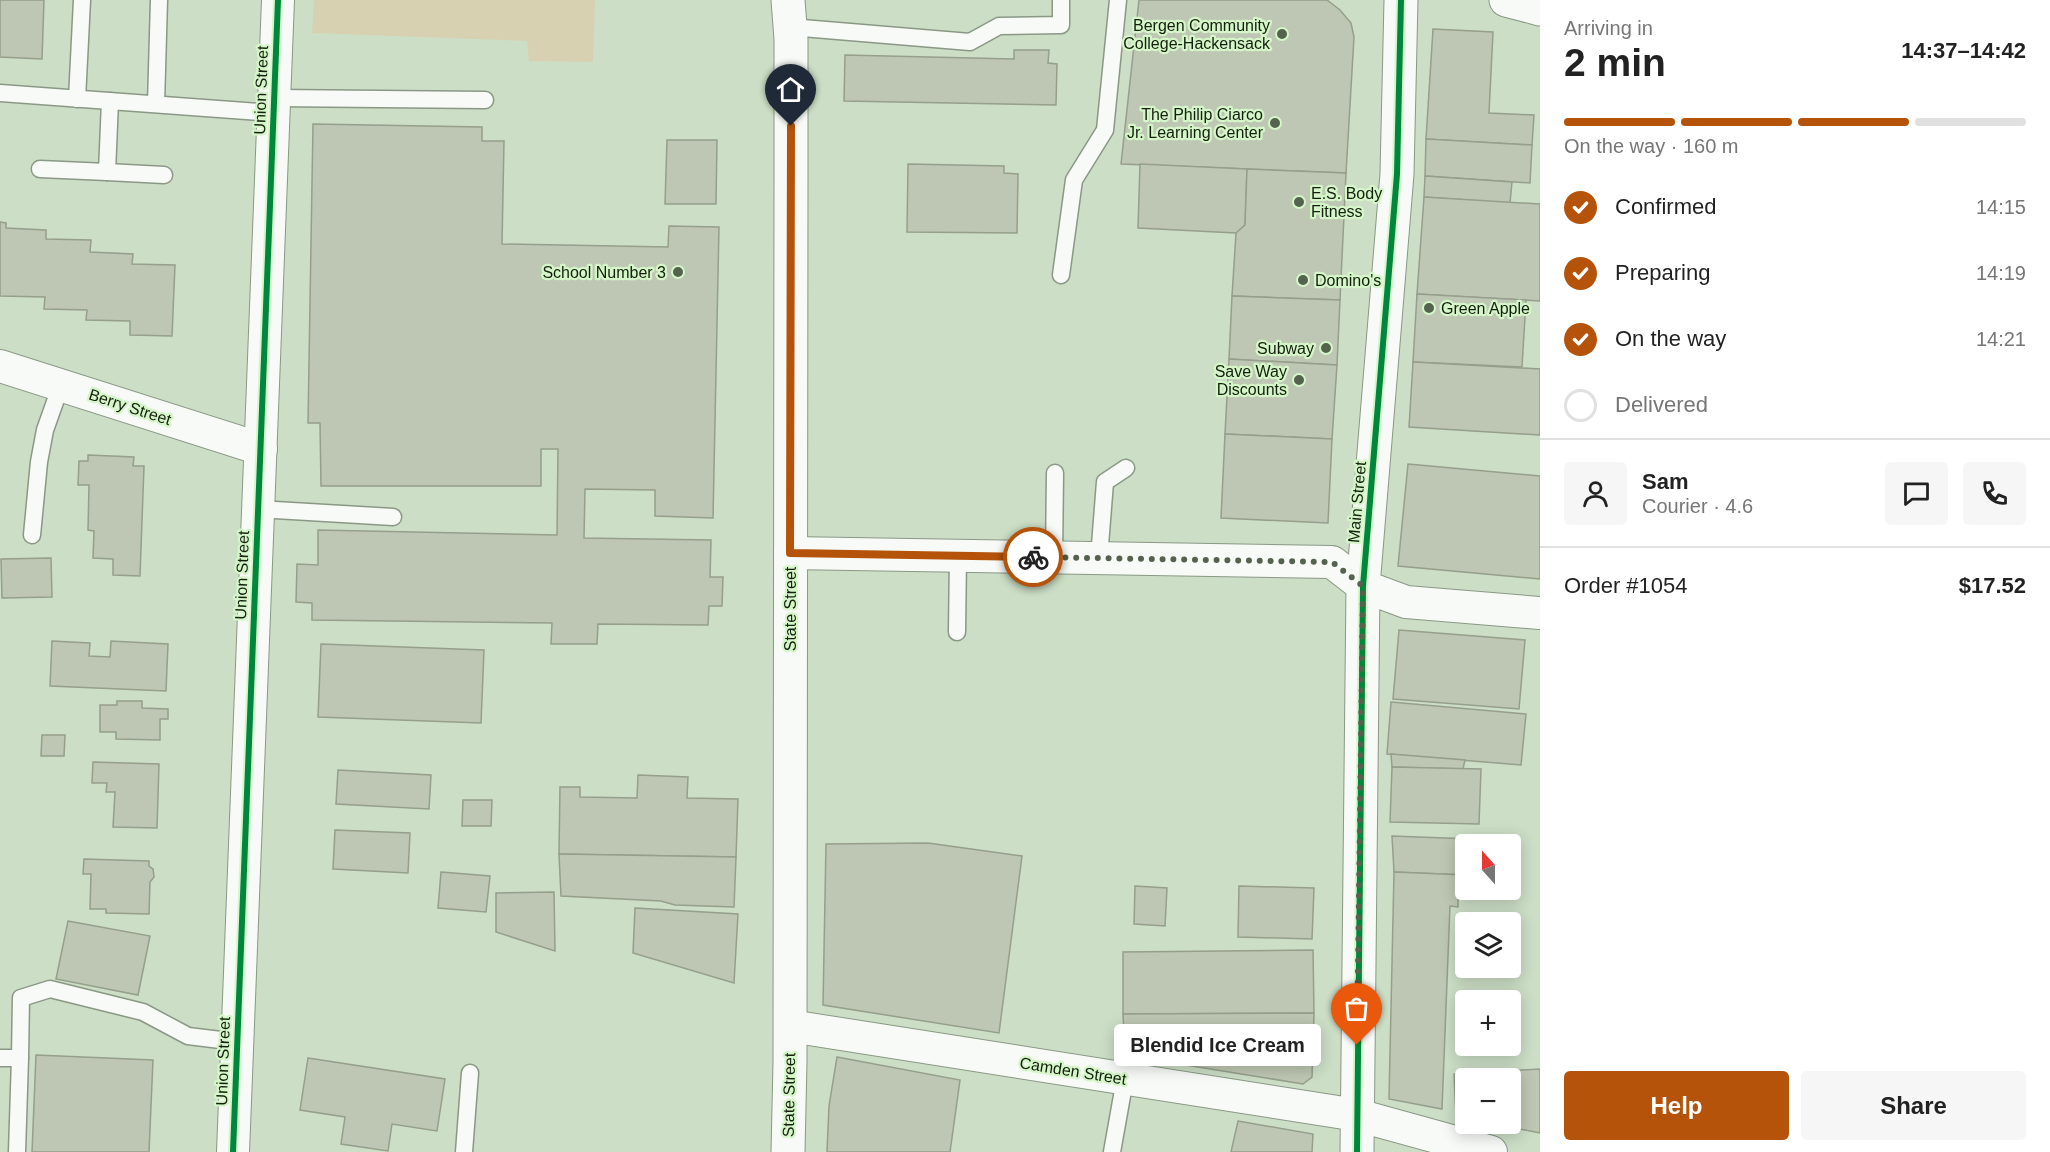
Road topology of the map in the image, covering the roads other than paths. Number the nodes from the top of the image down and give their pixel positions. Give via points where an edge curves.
1 (82, 0) edge
2 (159, 0) edge
3 (278, 0) edge
4 (1061, 0) edge
5 (1118, 0) edge
6 (1401, 0) edge
7 (1506, 0) edge
8 (1540, 9) edge
9 (798, 17) edge
10 (0, 93) edge
11 (77, 99) junction
12 (485, 100) dead end
13 (110, 101) junction
14 (156, 104) junction
15 (274, 105) junction
16 (40, 169) dead end
17 (107, 172) junction
18 (164, 175) dead end
19 (1061, 275) dead end
20 (0, 366) edge
21 (61, 385) junction
22 (261, 449) junction
23 (1126, 468) dead end
24 (1055, 473) dead end
25 (258, 509) junction
26 (393, 517) dead end
27 (32, 535) dead end
28 (790, 553) junction
29 (958, 556) junction
30 (1054, 557) junction
31 (1099, 558) junction
32 (1363, 586) junction
33 (1540, 613) edge
34 (957, 632) dead end
35 (790, 1026) junction
36 (237, 1042) junction
37 (0, 1058) edge
38 (20, 1058) junction
39 (470, 1072) dead end
40 (1125, 1079) junction
41 (1357, 1115) junction
42 (17, 1152) edge
43 (233, 1152) edge
44 (465, 1152) edge
45 (788, 1152) edge
46 (1112, 1152) edge
47 (1356, 1152) edge
48 (1491, 1152) edge

1 - 11 lane
2 - 14 lane
3 - 15 street, Union Street
4 - 9 lane via 1061,25 999,26 970,42
5 - 19 lane via 1106,130 1074,180
6 - 32 street, Main Street via 1397,174
7 - 8 street
9 - 28 street, State Street
10 - 11 lane
11 - 13 lane
12 - 15 lane
13 - 14 lane
13 - 17 lane
14 - 15 lane
15 - 22 street, Union Street
16 - 17 lane
17 - 18 lane
20 - 21 street, Berry Street
21 - 22 street, Berry Street
21 - 27 lane via 45,430
22 - 25 street, Union Street
23 - 31 lane via 1105,482
24 - 30 lane
25 - 26 lane
25 - 36 street, Union Street
28 - 29 street
28 - 35 street, State Street
29 - 30 street
29 - 34 lane
30 - 31 street
31 - 32 street via 1332,562
32 - 33 street via 1406,602
32 - 41 street, Main Street
35 - 40 street, Camden Street
35 - 45 street, State Street
36 - 38 lane via 188,1036 143,1012 50,989 21,998
36 - 43 street, Union Street
37 - 38 lane
38 - 42 lane
39 - 44 lane
40 - 41 street, Camden Street
40 - 46 lane
41 - 47 street, Main Street
41 - 48 street, Camden Street

